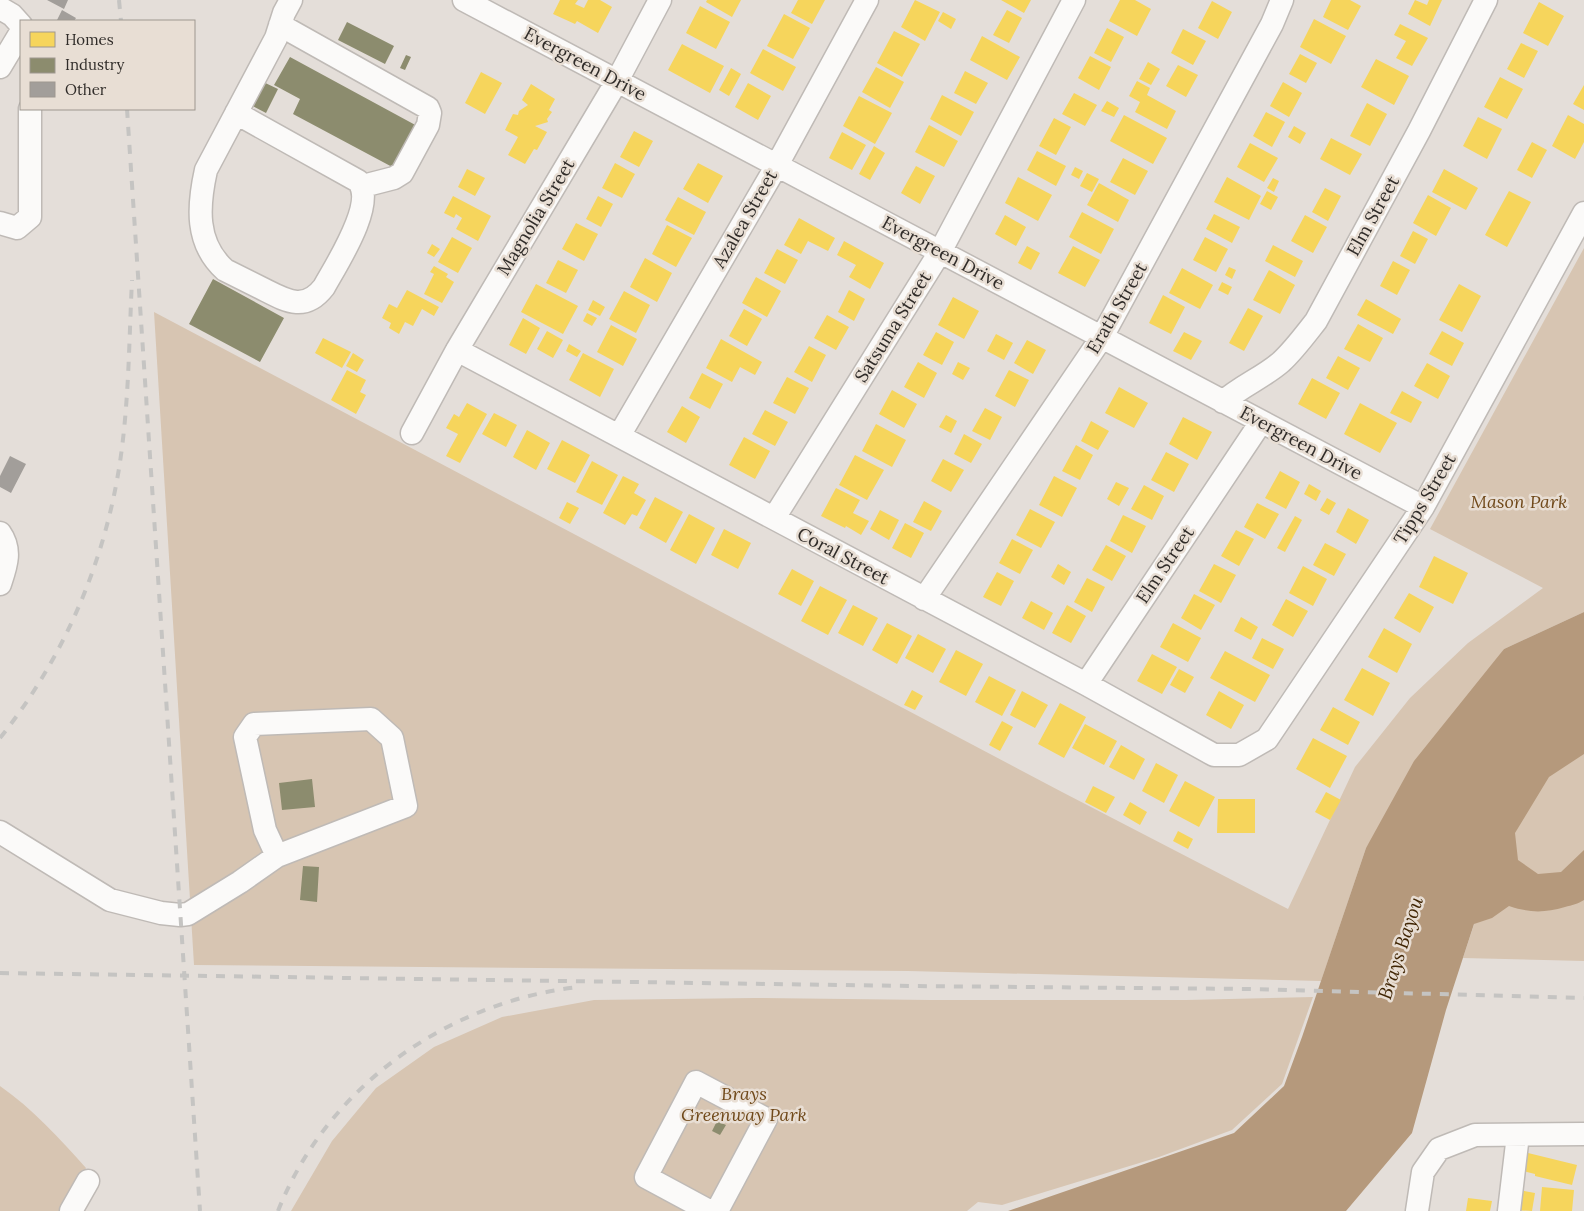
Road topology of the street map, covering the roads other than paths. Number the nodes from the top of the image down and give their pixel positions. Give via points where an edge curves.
1 (291, 0) edge
2 (464, 0) edge
3 (660, 0) edge
4 (867, 0) edge
5 (1074, 0) edge
6 (1282, 0) edge
7 (1486, 0) edge
8 (0, 8) edge
9 (20, 24) edge
10 (280, 25) junction
11 (20, 34) edge
12 (0, 67) edge
13 (617, 81) junction
14 (30, 110) edge
15 (236, 114) junction
16 (777, 165) junction
17 (363, 186) junction
18 (1584, 213) edge
19 (0, 223) edge
20 (940, 252) junction
21 (1102, 338) junction
22 (457, 350) junction
23 (1223, 402) junction
24 (1261, 422) junction
25 (412, 433) dead end
26 (619, 436) junction
27 (1423, 507) junction
28 (774, 518) junction
29 (2, 536) edge
30 (0, 584) edge
31 (924, 599) junction
32 (1086, 684) junction
33 (1231, 754) joint
34 (0, 832) edge
35 (277, 856) junction
36 (1518, 1134) junction
37 (1584, 1134) edge
38 (88, 1181) dead end
39 (71, 1211) edge
40 (709, 1211) edge
41 (717, 1211) edge
42 (1417, 1211) edge
43 (1509, 1211) edge

1 - 10 street
2 - 13 street, Evergreen Drive
3 - 13 street, Magnolia Street
4 - 16 street, Azalea Street
5 - 20 street, Satsuma Street
6 - 21 street, Erath Street
7 - 23 street, Elm Street via 1419,132 1316,321 1280,363
8 - 9 street
10 - 15 street
10 - 17 street via 428,108 428,125 402,173
11 - 12 street
13 - 16 street, Evergreen Drive
13 - 22 street, Magnolia Street
14 - 19 street via 30,217 17,228
15 - 17 street
15 - 17 street via 206,170 200,210 205,242 225,270 288,301 309,300 317,296 358,224 363,208
16 - 20 street, Evergreen Drive
16 - 26 street, Azalea Street
18 - 27 street, Tipps Street
20 - 21 street, Evergreen Drive
20 - 28 street, Satsuma Street
21 - 23 street, Evergreen Drive
21 - 31 street, Erath Street
22 - 25 street, Magnolia Street
22 - 26 street, Coral Street
23 - 24 street, Evergreen Drive
24 - 27 street, Evergreen Drive
24 - 32 street, Elm Street
26 - 28 street, Coral Street
27 - 33 street, Tipps Street via 1268,739 1239,754
28 - 31 street, Coral Street
29 - 30 street via 8,562
31 - 32 street, Coral Street
32 - 33 street, Coral Street via 1214,755
34 - 35 street via 110,900 173,915 188,914
35 - 35 street via 406,806 392,738 371,719 254,724 245,737 265,830
36 - 37 street
36 - 42 street via 1475,1135 1440,1148 1423,1172
36 - 43 street
38 - 39 street
40 - 41 street via 646,1177 696,1082 766,1119

